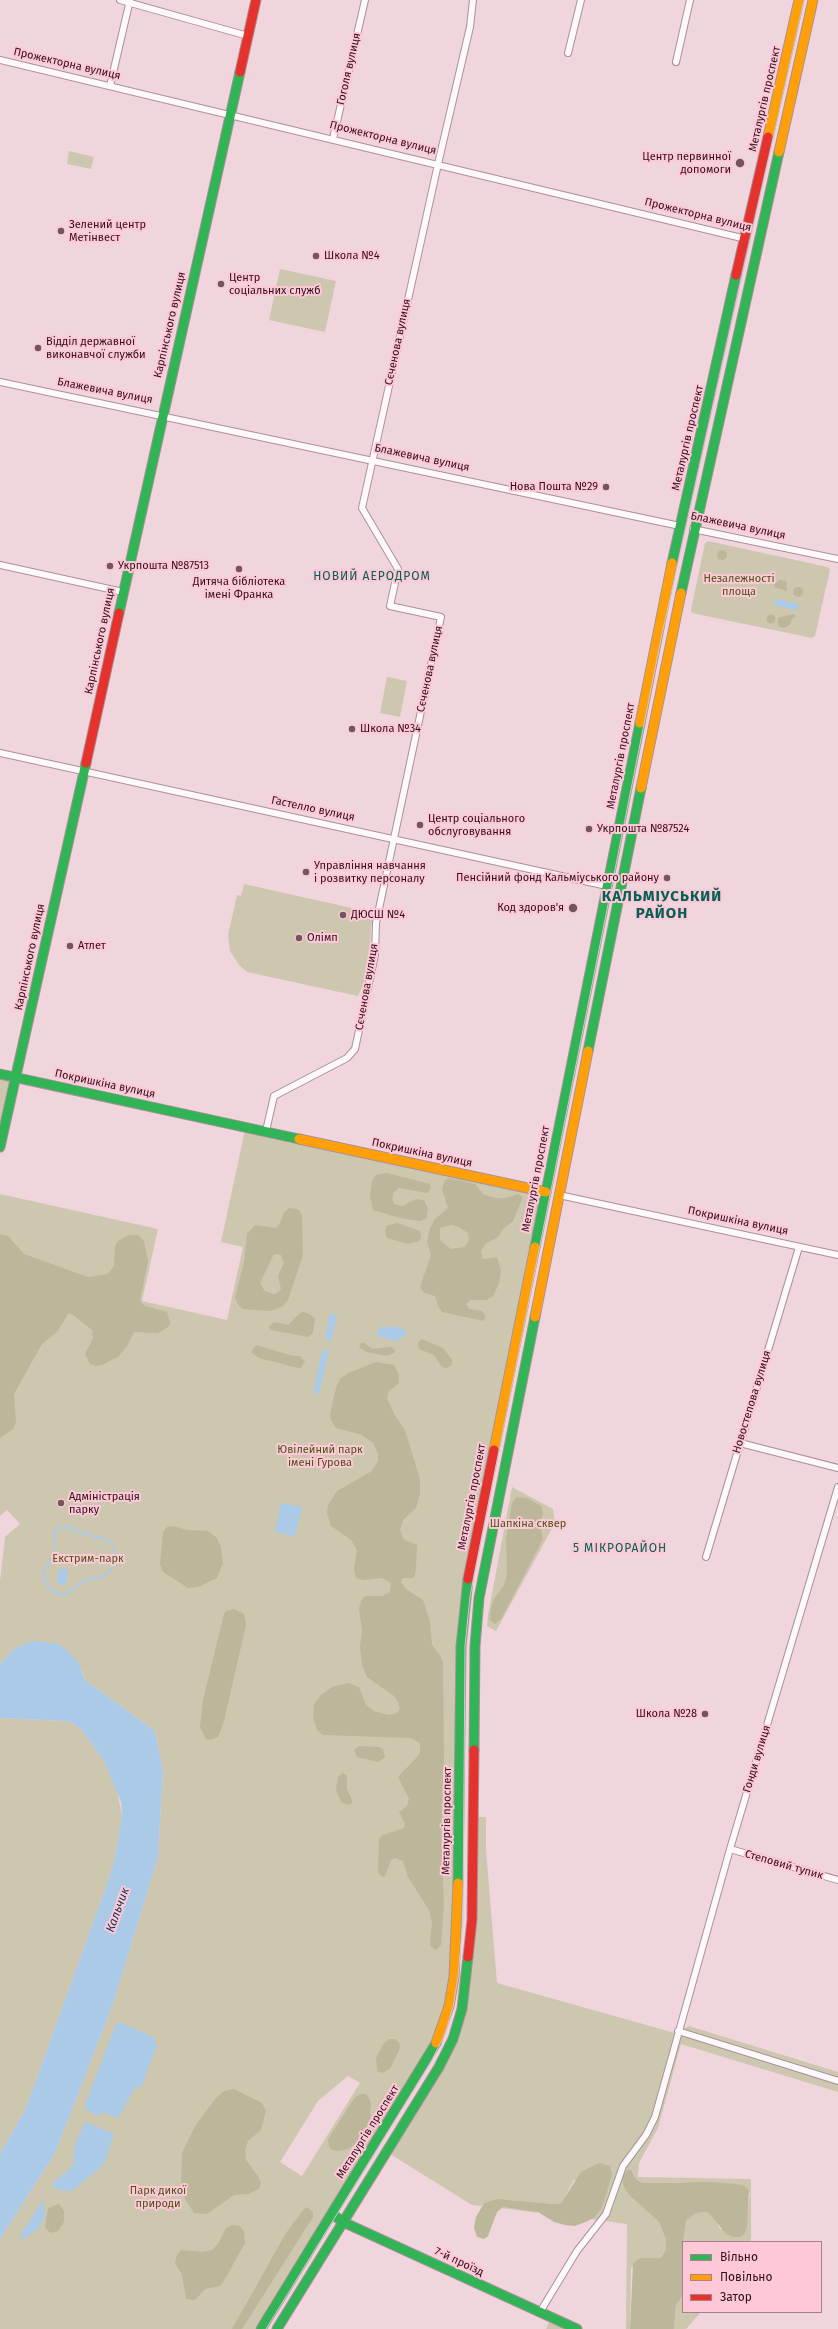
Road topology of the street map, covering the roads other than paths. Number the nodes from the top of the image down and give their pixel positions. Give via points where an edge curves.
1 (120, 0) edge
2 (256, 0) edge
3 (365, 0) edge
4 (473, 0) edge
5 (581, 0) edge
6 (690, 0) edge
7 (799, 0) edge
8 (813, 0) edge
9 (130, 1) edge
10 (248, 36) junction
11 (568, 53) dead end
12 (0, 60) edge
13 (676, 62) dead end
14 (110, 86) junction
15 (230, 114) junction
16 (333, 139) junction
17 (438, 164) junction
18 (746, 239) junction
19 (759, 242) junction
20 (0, 382) edge
21 (163, 415) junction
22 (372, 460) junction
23 (680, 526) junction
24 (693, 529) junction
25 (838, 559) edge
26 (0, 565) edge
27 (123, 592) junction
28 (0, 753) edge
29 (84, 772) junction
30 (393, 839) junction
31 (607, 886) junction
32 (620, 888) junction
33 (0, 1074) edge
34 (16, 1077) junction
35 (266, 1131) junction
36 (0, 1147) edge
37 (546, 1192) junction
38 (559, 1195) junction
39 (799, 1247) junction
40 (838, 1255) edge
41 (740, 1443) junction
42 (838, 1468) edge
43 (838, 1486) edge
44 (706, 1557) dead end
45 (730, 1849) junction
46 (838, 1880) edge
47 (678, 2031) junction
48 (838, 2081) edge
49 (332, 2214) junction
50 (343, 2222) junction
51 (540, 2312) junction
52 (261, 2329) edge
53 (277, 2329) edge
54 (577, 2329) edge

1 - 9 street
2 - 10 main road, Карпінського вулиця
3 - 16 street, Гоголя вулиця
4 - 17 street, Сєченова вулиця via 470,27
5 - 11 street
6 - 13 street
7 - 18 main road, Металургів проспект
8 - 19 main road
9 - 10 street
9 - 14 street
10 - 15 main road, Карпінського вулиця
12 - 14 street, Прожекторна вулиця
14 - 15 street, Прожекторна вулиця
15 - 16 street, Прожекторна вулиця
15 - 21 main road, Карпінського вулиця
16 - 17 street, Прожекторна вулиця
17 - 18 street, Прожекторна вулиця
17 - 22 street, Сєченова вулиця
18 - 19 main road, Прожекторна вулиця
18 - 23 main road, Металургів проспект
19 - 24 main road
20 - 21 street, Блажевича вулиця
21 - 22 street, Блажевича вулиця
21 - 27 main road, Карпінського вулиця
22 - 23 street, Блажевича вулиця
22 - 30 street, Сєченова вулиця via 362,508 398,569 390,606 441,617
23 - 24 main road, Блажевича вулиця
23 - 31 main road, Металургів проспект
24 - 25 street, Блажевича вулиця
24 - 32 main road
26 - 27 street
27 - 29 main road, Карпінського вулиця
28 - 29 street, Гастелло вулиця
29 - 30 street, Гастелло вулиця
29 - 34 main road, Карпінського вулиця
30 - 31 street, Гастелло вулиця
30 - 35 street, Сєченова вулиця via 376,923 375,955 355,1049 347,1058 274,1096
31 - 32 main road, Гастелло вулиця
31 - 37 main road, Металургів проспект
32 - 38 main road
33 - 34 main road, Покришкіна вулиця
34 - 35 main road, Покришкіна вулиця
34 - 36 main road, Карпінського вулиця
35 - 37 main road, Покришкіна вулиця
37 - 38 main road, Покришкіна вулиця
37 - 49 main road, Металургів проспект via 463,1612 458,1920 449,2006 440,2034 427,2060
38 - 39 street, Покришкіна вулиця
38 - 50 main road via 477,1608 472,1920 462,2009 453,2039 439,2067
39 - 40 street, Покришкіна вулиця
39 - 41 street, Новостепова вулиця
41 - 42 street
41 - 44 street, Новостепова вулиця
43 - 45 street, Гонди вулиця
45 - 46 street, Степовий тупик
45 - 47 street, Гонди вулиця
47 - 48 street
47 - 51 street, Гонди вулиця via 655,2117 646,2135 623,2166 606,2214 577,2251
49 - 50 main road, 7-й проїзд
49 - 52 main road, Металургів проспект
50 - 51 main road, 7-й проїзд
50 - 53 main road
51 - 54 main road, 7-й проїзд

